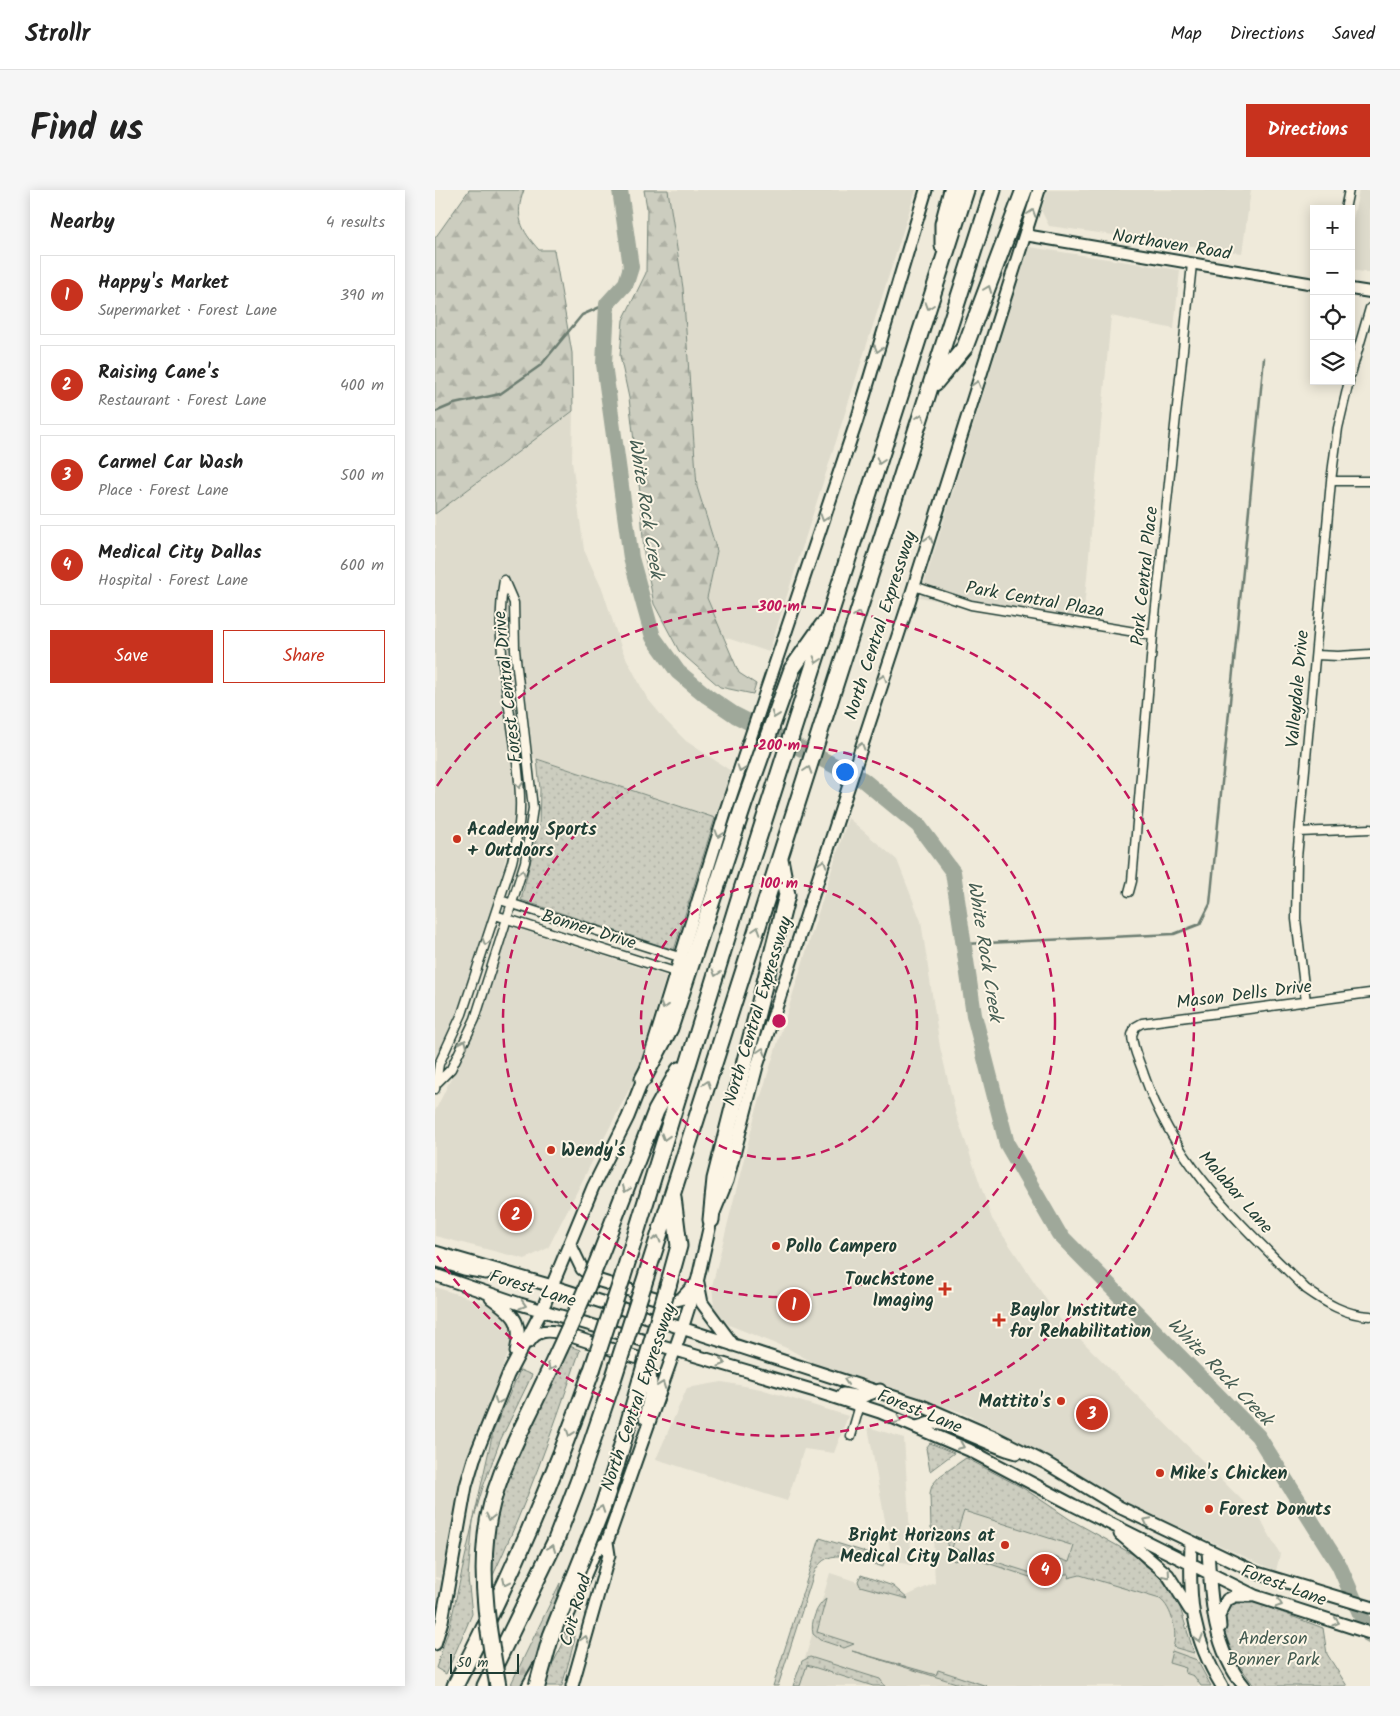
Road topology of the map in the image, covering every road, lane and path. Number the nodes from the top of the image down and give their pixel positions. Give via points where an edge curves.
1 (927, 190) edge
2 (952, 190) edge
3 (966, 190) edge
4 (993, 190) edge
5 (1023, 190) edge
6 (1039, 190) edge
7 (1349, 190) edge
8 (1346, 205) edge
9 (1025, 235) junction
10 (943, 260) junction
11 (1192, 264) junction
12 (1310, 283) edge
13 (1355, 290) edge
14 (1370, 292) edge
15 (1370, 308) edge
16 (1355, 360) edge
17 (1348, 385) edge
18 (929, 390) junction
19 (1331, 481) junction
20 (1370, 481) edge
21 (914, 586) junction
22 (831, 614) junction
23 (1153, 635) junction
24 (1370, 654) edge
25 (1316, 655) junction
26 (517, 763) junction
27 (529, 763) junction
28 (1370, 829) edge
29 (1299, 832) junction
30 (780, 858) junction
31 (1129, 892) dead end
32 (500, 900) junction
33 (512, 904) junction
34 (495, 915) junction
35 (507, 919) junction
36 (679, 957) junction
37 (675, 972) junction
38 (1370, 993) edge
39 (1306, 1002) junction
40 (1132, 1038) joint
41 (695, 1040) junction
42 (643, 1079) junction
43 (436, 1086) edge
44 (673, 1190) junction
45 (711, 1220) junction
46 (570, 1244) junction
47 (435, 1252) edge
48 (435, 1260) edge
49 (508, 1273) junction
50 (435, 1275) edge
51 (698, 1278) junction
52 (552, 1286) junction
53 (472, 1288) junction
54 (542, 1310) junction
55 (1370, 1316) edge
56 (682, 1329) junction
57 (733, 1345) junction
58 (675, 1350) junction
59 (513, 1366) junction
60 (815, 1390) junction
61 (880, 1390) junction
62 (860, 1405) junction
63 (880, 1412) junction
64 (916, 1427) junction
65 (851, 1436) dead end
66 (640, 1448) junction
67 (1031, 1455) junction
68 (1103, 1521) junction
69 (607, 1542) junction
70 (1191, 1542) junction
71 (1208, 1550) junction
72 (1190, 1564) junction
73 (1210, 1575) junction
74 (1255, 1596) junction
75 (1370, 1607) edge
76 (1191, 1610) junction
77 (1370, 1633) edge
78 (435, 1644) edge
79 (1226, 1656) junction
80 (455, 1686) edge
81 (485, 1686) edge
82 (498, 1686) edge
83 (528, 1686) edge
84 (537, 1686) edge
85 (571, 1686) edge
86 (1222, 1686) edge
87 (1244, 1686) edge

1 -> 36 main road via 857,420
2 - 10 highway via 943,224
3 - 10 highway
4 - 18 highway, North Central Expressway
18 -> 5 highway via 965,347
9 -> 6 main road, North Central Expressway
7 - 8 street
9 - 11 street, Northaven Road
21 -> 9 main road, North Central Expressway
10 -> 22 highway
11 - 12 street, Northaven Road
11 - 23 street, Park Central Place
13 - 14 street
15 - 16 street
17 - 19 street, Valleydale Drive
30 -> 18 highway, North Central Expressway
19 - 20 street
19 - 25 street, Valleydale Drive
21 - 23 street, Park Central Plaza via 971,605
45 -> 21 main road, North Central Expressway via 727,1181 757,1066
22 -> 41 highway
22 -> 42 highway via 792,670 670,1028
23 - 31 street, Park Central Place
24 - 25 street
25 - 29 street, Valleydale Drive
26 - 27 street
26 - 27 street, Forest Central Drive via 501,651 500,605 504,580 514,603 515,650
26 -> 32 street, Forest Central Drive via 521,807 517,837
33 -> 27 street, Forest Central Drive via 530,839 533,808
28 - 29 street
29 - 39 street, Valleydale Drive via 1296,918
44 -> 30 highway, North Central Expressway
30 - 45 highway via 787,895 715,1179
32 - 33 street, Bonner Drive
32 - 34 street, Forest Central Drive
33 - 35 street, Forest Central Drive
33 - 36 street, Bonner Drive
34 - 35 street, Bonner Drive
34 -> 43 street, Forest Central Drive via 462,1014 439,1064
35 - 37 street, Bonner Drive
43 -> 35 street, Forest Central Drive via 451,1069 475,1020
36 - 37 main road
37 -> 42 main road
38 - 39 street, Mason Dells Drive
39 - 40 street, Mason Dells Drive via 1142,1023 1135,1027
40 - 55 street, Malabar Lane via 1149,1090 1170,1133 1206,1186 1306,1289 1345,1312
41 -> 80 highway, bridge via 622,1279 566,1445 519,1556
41 -> 82 highway, bridge via 656,1111 578,1310 512,1448 493,1500 486,1533 484,1597
42 - 46 main road
81 -> 44 highway, North Central Expressway, bridge via 556,1540 583,1470
84 -> 44 highway, bridge via 551,1636 616,1466 679,1246
45 - 51 main road, North Central Expressway
46 - 51 main road via 577,1262 588,1275 661,1301 681,1299
46 - 52 main road
47 - 49 main road, Forest Lane
48 - 49 main road via 478,1271
49 - 52 main road, Forest Lane
50 - 53 main road, Forest Lane
51 - 56 main road, North Central Expressway
51 - 57 main road via 702,1303
52 - 54 main road
52 - 56 main road, Forest Lane
53 -> 54 main road, Forest Lane
53 - 59 main road via 505,1308 518,1323 520,1332
54 - 58 main road, Forest Lane
54 - 59 main road
56 - 57 main road, Forest Lane
56 - 58 main road, North Central Expressway
61 -> 57 main road, Forest Lane
58 -> 60 main road, Forest Lane
66 -> 58 main road, North Central Expressway
59 - 66 main road via 536,1334 549,1330 641,1359 649,1366 652,1375
59 -> 78 main road via 466,1486
60 - 61 main road via 861,1397
60 - 62 main road, Forest Lane
61 - 63 main road
61 - 67 main road, Forest Lane
62 - 63 main road, Forest Lane
62 - 65 street
63 -> 64 main road, Forest Lane
64 - 67 main road via 932,1423 943,1425 994,1447
64 -> 68 main road, Forest Lane via 969,1450
66 - 69 main road, North Central Expressway
70 -> 67 main road, Forest Lane via 1119,1507
68 - 72 main road, Forest Lane
68 -> 76 main road via 1168,1575
69 - 83 main road, North Central Expressway via 595,1551 569,1614
85 -> 69 main road, Coit Road via 609,1555
70 - 71 main road, Forest Lane
70 - 72 main road
71 - 73 main road
71 - 75 main road, Forest Lane via 1257,1573
72 - 73 main road, Forest Lane
72 - 76 main road
73 - 74 main road, Forest Lane
73 - 79 main road via 1215,1630
74 -> 77 main road, Forest Lane
74 - 79 main road via 1235,1596 1223,1605 1219,1616
76 -> 86 main road via 1200,1644
79 - 87 main road

